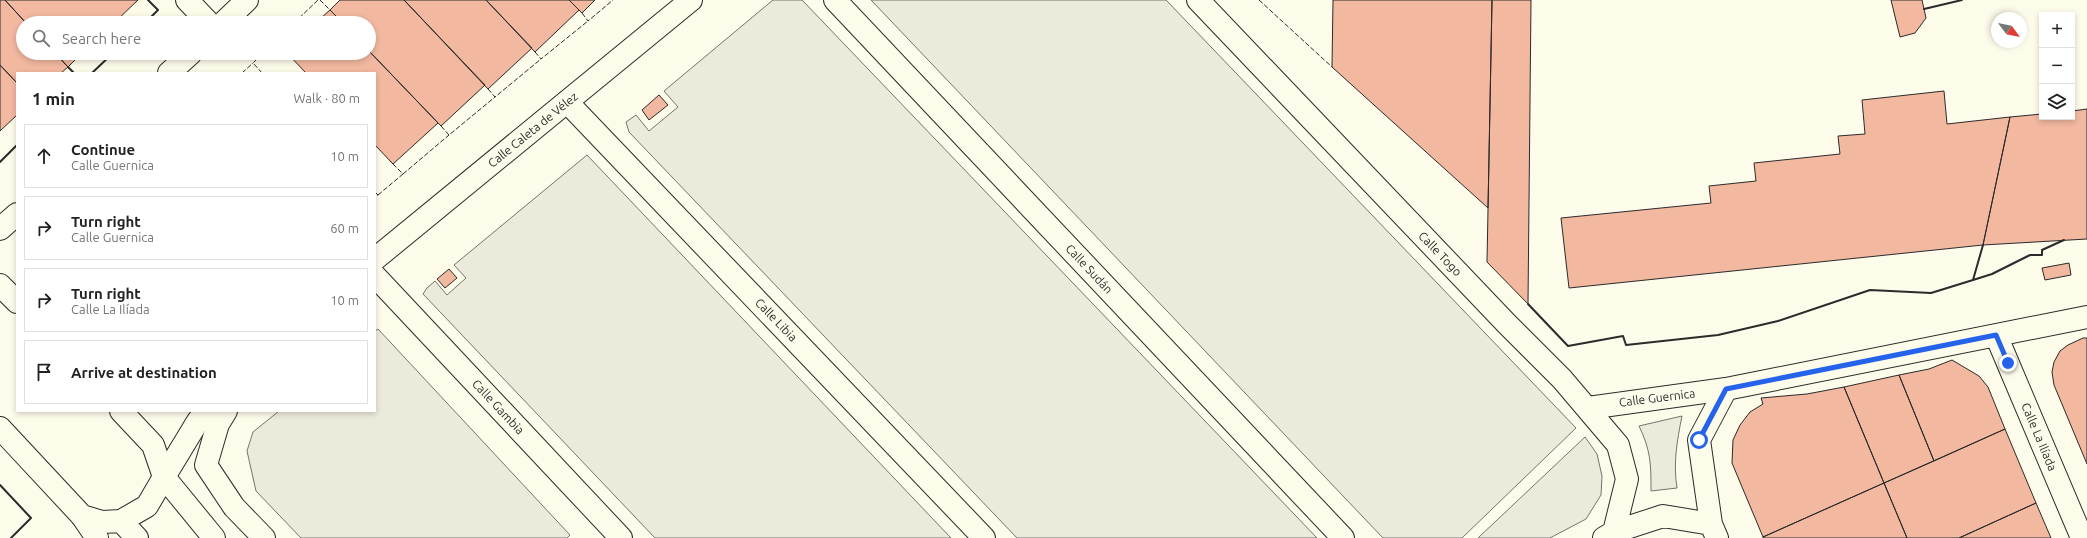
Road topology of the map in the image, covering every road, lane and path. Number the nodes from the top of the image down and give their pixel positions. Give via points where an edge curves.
1 (187, 0) edge
2 (247, 0) edge
3 (692, 0) edge
4 (835, 0) edge
5 (1198, 0) edge
6 (202, 16) edge
7 (230, 16) edge
8 (183, 60) edge
9 (170, 72) edge
10 (567, 102) junction
11 (16, 215) edge
12 (0, 229) edge
13 (376, 258) edge
14 (376, 277) edge
15 (0, 285) edge
16 (16, 301) edge
17 (2087, 317) edge
18 (1996, 335) junction
19 (1726, 389) junction
20 (1588, 408) junction
21 (122, 412) edge
22 (205, 412) edge
23 (225, 412) edge
24 (0, 428) edge
25 (164, 477) junction
26 (82, 516) junction
27 (121, 521) junction
28 (1714, 531) edge
29 (1609, 535) edge
30 (216, 536) edge
31 (97, 538) edge
32 (137, 538) edge
33 (264, 538) edge
34 (621, 538) edge
35 (984, 538) edge
36 (1343, 538) edge
37 (2082, 538) edge

1 - 6 street
2 - 7 street
3 - 10 street, Calle Caleta de Vélez
4 - 36 street, Calle Sudán
5 - 20 street, Calle Togo
8 - 9 street
10 - 13 street, Calle Caleta de Vélez
10 - 35 street, Calle Libia
11 - 12 street
14 - 34 street, Calle Gambia
15 - 16 street
17 - 18 street, Calle Guernica
18 - 19 street, Calle Guernica
18 - 37 street, Calle La Ilíada
19 - 20 street, Calle Guernica
19 - 28 street via 1699,440
20 - 29 street, Calle Togo via 1618,445 1627,479
21 - 25 street via 153,445
22 - 25 street
23 - 33 street via 218,424 206,465 234,507
24 - 26 street
25 - 27 street via 147,506
25 - 30 street
26 - 27 street via 102,522
26 - 31 street
27 - 32 street
28 - 29 street via 1663,516

